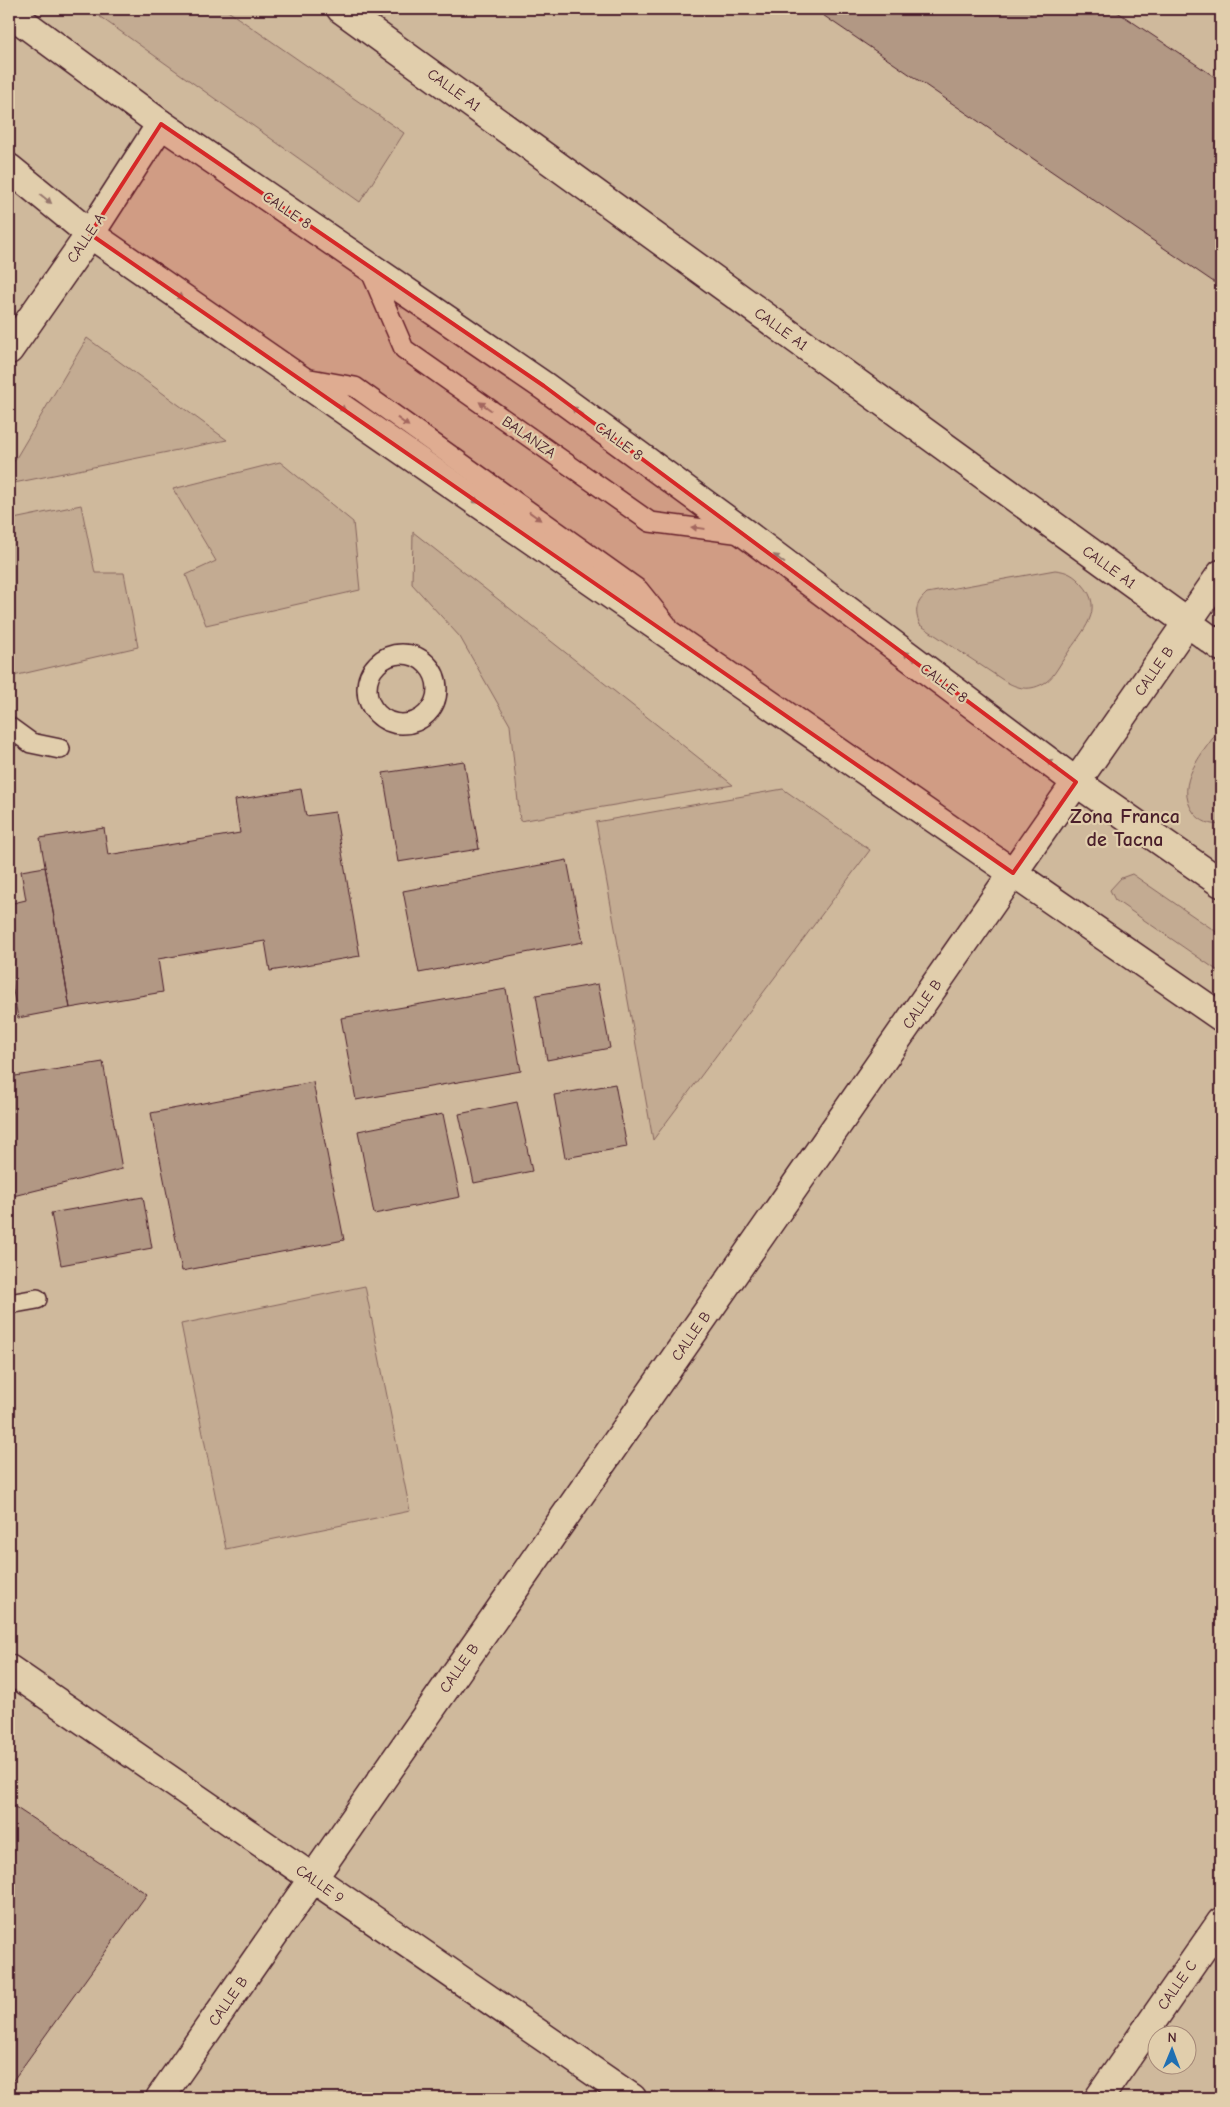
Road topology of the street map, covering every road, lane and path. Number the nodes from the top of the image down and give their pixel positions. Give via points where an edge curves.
1 (341, 9) edge
2 (9, 12) edge
3 (161, 124) junction
4 (9, 168) edge
5 (90, 234) junction
6 (367, 264) junction
7 (9, 350) edge
8 (746, 534) junction
9 (1221, 574) edge
10 (1187, 624) junction
11 (1221, 648) edge
12 (9, 726) edge
13 (60, 748) dead end
14 (1076, 782) junction
15 (1013, 873) junction
16 (1221, 883) edge
17 (1221, 1017) edge
18 (37, 1298) dead end
19 (9, 1304) edge
20 (9, 1669) edge
21 (313, 1879) junction
22 (1221, 1922) edge
23 (160, 2098) edge
24 (632, 2098) edge
25 (1099, 2098) edge

1 - 10 street, CALLE A1
2 - 3 street, CALLE 8
3 - 5 street, CALLE A
3 - 6 street, CALLE 8
4 -> 5 street
5 - 7 street, CALLE A
5 -> 15 street
8 -> 6 street, CALLE 8 via 544,386
8 -> 6 lane, BALANZA via 650,522 404,349
14 -> 8 street, CALLE 8
9 - 10 street, CALLE B
10 - 11 street, CALLE A1
10 - 14 street, CALLE B
12 - 13 lane via 31,743
14 - 15 street, CALLE B
14 - 16 street, CALLE 8
15 - 17 street
15 - 21 street, CALLE B
18 - 19 lane
20 - 21 street, CALLE 9
21 - 23 street, CALLE B
21 - 24 street, CALLE 9
22 - 25 street, CALLE C

